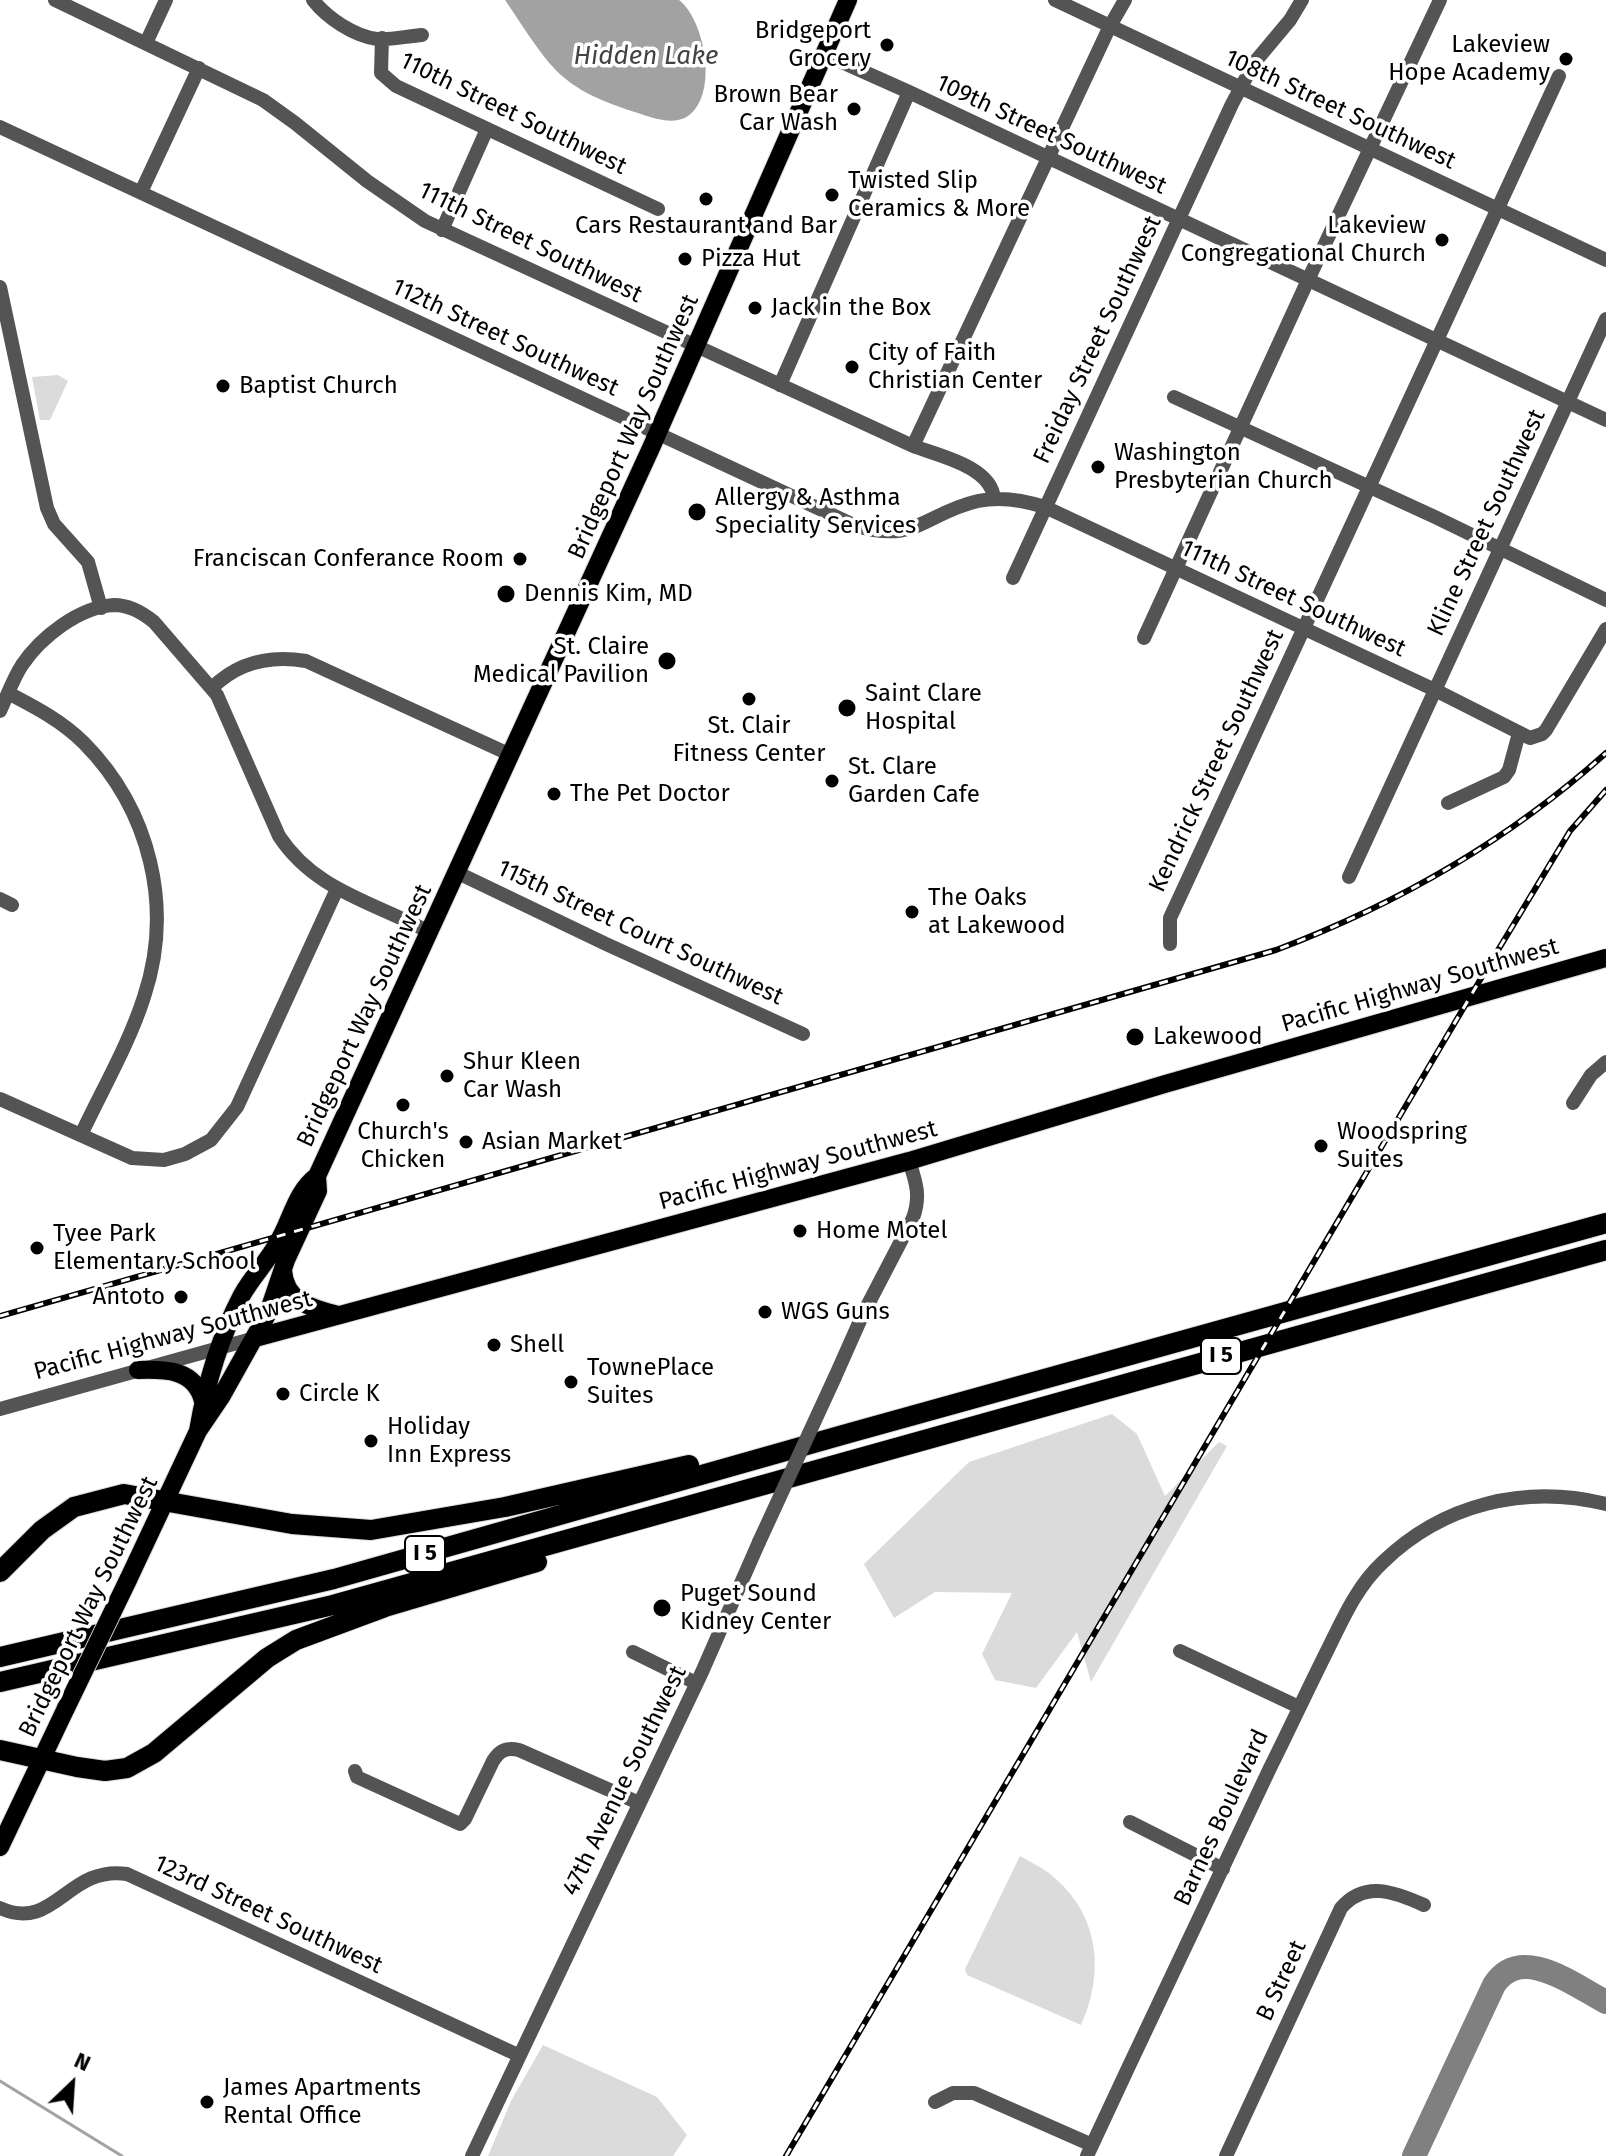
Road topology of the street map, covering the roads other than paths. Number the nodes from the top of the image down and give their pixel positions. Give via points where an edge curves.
1 (55, 0) edge
2 (166, 0) edge
3 (313, 0) edge
4 (848, 0) edge
5 (1055, 0) edge
6 (1125, 0) edge
7 (1302, 0) edge
8 (1440, 0) edge
9 (1110, 26) junction
10 (422, 35) dead end
11 (382, 38) junction
12 (146, 43) junction
13 (824, 54) junction
14 (199, 68) junction
15 (1559, 76) dead end
16 (1240, 88) junction
17 (909, 92) junction
18 (0, 129) edge
19 (487, 129) junction
20 (1370, 149) junction
21 (1048, 158) junction
22 (141, 192) junction
23 (658, 209) dead end
24 (1499, 210) junction
25 (1177, 218) junction
26 (442, 230) junction
27 (1606, 260) edge
28 (1308, 280) junction
29 (0, 287) edge
30 (1606, 319) edge
31 (1437, 341) junction
32 (697, 346) junction
33 (780, 385) junction
34 (1174, 397) dead end
35 (1568, 402) junction
36 (1606, 420) edge
37 (1239, 428) junction
38 (658, 433) junction
39 (913, 446) junction
40 (1367, 488) junction
41 (994, 499) junction
42 (1045, 507) junction
43 (1498, 549) junction
44 (1175, 567) junction
45 (1013, 578) dead end
46 (1606, 600) edge
47 (101, 608) junction
48 (1303, 628) junction
49 (1606, 629) edge
50 (1144, 638) dead end
51 (212, 688) junction
52 (1435, 690) junction
53 (8, 693) junction
54 (0, 711) edge
55 (1519, 733) junction
56 (511, 755) junction
57 (1448, 803) dead end
58 (458, 873) junction
59 (1349, 877) dead end
60 (337, 889) junction
61 (429, 932) junction
62 (1170, 944) dead end
63 (1606, 958) edge
64 (803, 1034) dead end
65 (1606, 1062) edge
66 (0, 1099) edge
67 (1573, 1103) dead end
68 (81, 1135) junction
69 (909, 1161) junction
70 (317, 1176) junction
71 (1606, 1223) edge
72 (1606, 1250) edge
73 (283, 1270) junction
74 (338, 1315) junction
75 (255, 1338) junction
76 (221, 1346) junction
77 (138, 1370) junction
78 (208, 1406) junction
79 (0, 1409) edge
80 (846, 1434) junction
81 (837, 1464) junction
82 (167, 1502) junction
83 (1606, 1504) edge
84 (0, 1572) edge
85 (1180, 1651) dead end
86 (633, 1652) dead end
87 (0, 1657) edge
88 (0, 1682) edge
89 (696, 1683) junction
90 (1299, 1707) junction
91 (0, 1750) edge
92 (43, 1758) junction
93 (355, 1771) dead end
94 (639, 1803) junction
95 (1130, 1822) dead end
96 (0, 1847) edge
97 (1223, 1869) junction
98 (1424, 1905) dead end
99 (0, 1908) edge
100 (518, 2055) junction
101 (935, 2102) dead end
102 (1089, 2151) edge
103 (472, 2156) edge
104 (1226, 2156) edge

1 - 12 street, 111th Street Southwest
2 - 12 street
3 - 11 street, 110th Street Southwest via 342,25
4 - 13 main road, Bridgeport Way Southwest
5 - 9 street, 108th Street Southwest
6 - 9 street
7 - 16 street, Freiday Street Southwest
8 - 20 street
9 - 16 street, 108th Street Southwest
9 - 21 street
10 - 11 street, 110th Street Southwest
11 - 19 street, 110th Street Southwest via 382,76
12 - 14 street, 111th Street Southwest
13 - 17 street, 109th Street Southwest
13 - 32 main road, Bridgeport Way Southwest
14 - 22 street
14 - 26 street, 111th Street Southwest via 277,109 391,199
15 - 24 street, Kendrick Street Southwest
16 - 20 street, 108th Street Southwest
16 - 25 street, Freiday Street Southwest
17 - 21 street, 109th Street Southwest
17 - 33 street
18 - 22 street, 112th Street Southwest
19 - 23 street, 110th Street Southwest
19 - 26 street
20 - 24 street, 108th Street Southwest
20 - 28 street
21 - 25 street, 109th Street Southwest
21 - 39 street
22 - 38 street, 112th Street Southwest
24 - 27 street, 108th Street Southwest
24 - 31 street, Kendrick Street Southwest
25 - 28 street, 109th Street Southwest
25 - 42 street, Freiday Street Southwest
26 - 32 street, 111th Street Southwest
28 - 31 street, 109th Street Southwest
28 - 37 street
29 - 47 street via 47,508 54,524 88,562
30 - 35 street, Kline Street Southwest
31 - 35 street, 109th Street Southwest
31 - 40 street, Kendrick Street Southwest
32 - 33 street, 111th Street Southwest
32 - 38 main road, Bridgeport Way Southwest
33 - 39 street, 111th Street Southwest
34 - 37 street
35 - 36 street, 109th Street Southwest
35 - 43 street, Kline Street Southwest
37 - 40 street
37 - 44 street
38 - 41 street, 112th Street Southwest via 854,525 882,533 913,528 968,504
38 - 56 main road, Bridgeport Way Southwest
39 - 41 street, 111th Street Southwest via 982,473
40 - 43 street
40 - 48 street, Kendrick Street Southwest
41 - 42 street, 112th Street Southwest
42 - 44 street, 111th Street Southwest
42 - 45 street, Freiday Street Southwest
43 - 46 street
43 - 52 street, Kline Street Southwest
44 - 48 street, 111th Street Southwest
44 - 50 street
47 - 51 street via 123,606 145,615
47 - 53 street via 45,639 23,664
48 - 52 street, 111th Street Southwest
48 - 62 street, Kendrick Street Southwest via 1170,918
49 - 55 street via 1546,730 1530,738
51 - 56 street via 230,673 259,661 306,661
51 - 60 street via 279,836 304,867
52 - 55 street, 111th Street Southwest
52 - 59 street, Kline Street Southwest
53 - 54 street
53 - 68 street via 61,724 99,761 131,808 154,874 157,934 149,981
55 - 57 street via 1504,777
56 - 58 main road, Bridgeport Way Southwest
58 - 61 main road, Bridgeport Way Southwest
58 - 64 street, 115th Street Court Southwest
60 - 61 street
60 - 68 street via 237,1107 211,1140 185,1154 154,1160 123,1155
61 - 70 main road, Bridgeport Way Southwest
63 - 69 main road, Pacific Highway Southwest
65 - 67 street
66 - 68 street
69 - 74 main road, Pacific Highway Southwest
69 - 89 street, 47th Avenue Southwest, bridge via 919,1202 913,1218 863,1314
70 - 73 main road, Bridgeport Way Southwest via 318,1191
70 - 76 main road, Bridgeport Way Southwest via 305,1185 279,1242 244,1292
71 - 80 highway, I 5
72 - 81 highway, I 5
73 - 74 main road via 286,1287 297,1301
73 - 75 main road, Bridgeport Way Southwest
74 - 75 main road, Pacific Highway Southwest
75 - 76 street, Pacific Highway Southwest
75 - 78 main road, Bridgeport Way Southwest
76 - 77 street, Pacific Highway Southwest
76 - 78 main road, Bridgeport Way Southwest
77 - 78 main road via 164,1369 189,1377
77 - 79 street, Pacific Highway Southwest
78 - 82 main road, Bridgeport Way Southwest
80 - 82 highway via 783,1441 520,1504 371,1530 292,1524
80 - 87 highway, I 5 via 334,1579
81 - 88 highway, I 5 via 333,1605
81 - 92 highway via 760,1496 328,1626 267,1658 154,1753 127,1768 105,1771
82 - 84 highway via 124,1494 74,1507
82 - 92 main road, Bridgeport Way Southwest, bridge
83 - 90 street, Barnes Boulevard via 1561,1496 1503,1499 1430,1524 1362,1585
85 - 90 street
86 - 89 street
89 - 94 street, 47th Avenue Southwest
90 - 97 street, Barnes Boulevard
91 - 92 highway
92 - 96 main road, Bridgeport Way Southwest
93 - 94 street via 357,1777 462,1823 493,1761 505,1749 519,1750
94 - 100 street, 47th Avenue Southwest
95 - 97 street
97 - 102 street, Barnes Boulevard
98 - 104 street, B Street via 1378,1890 1358,1895 1341,1908
99 - 100 street, 123rd Street Southwest via 15,1915 36,1914 97,1875 127,1874
100 - 103 street, 47th Avenue Southwest
101 - 102 street via 953,2093 974,2093

